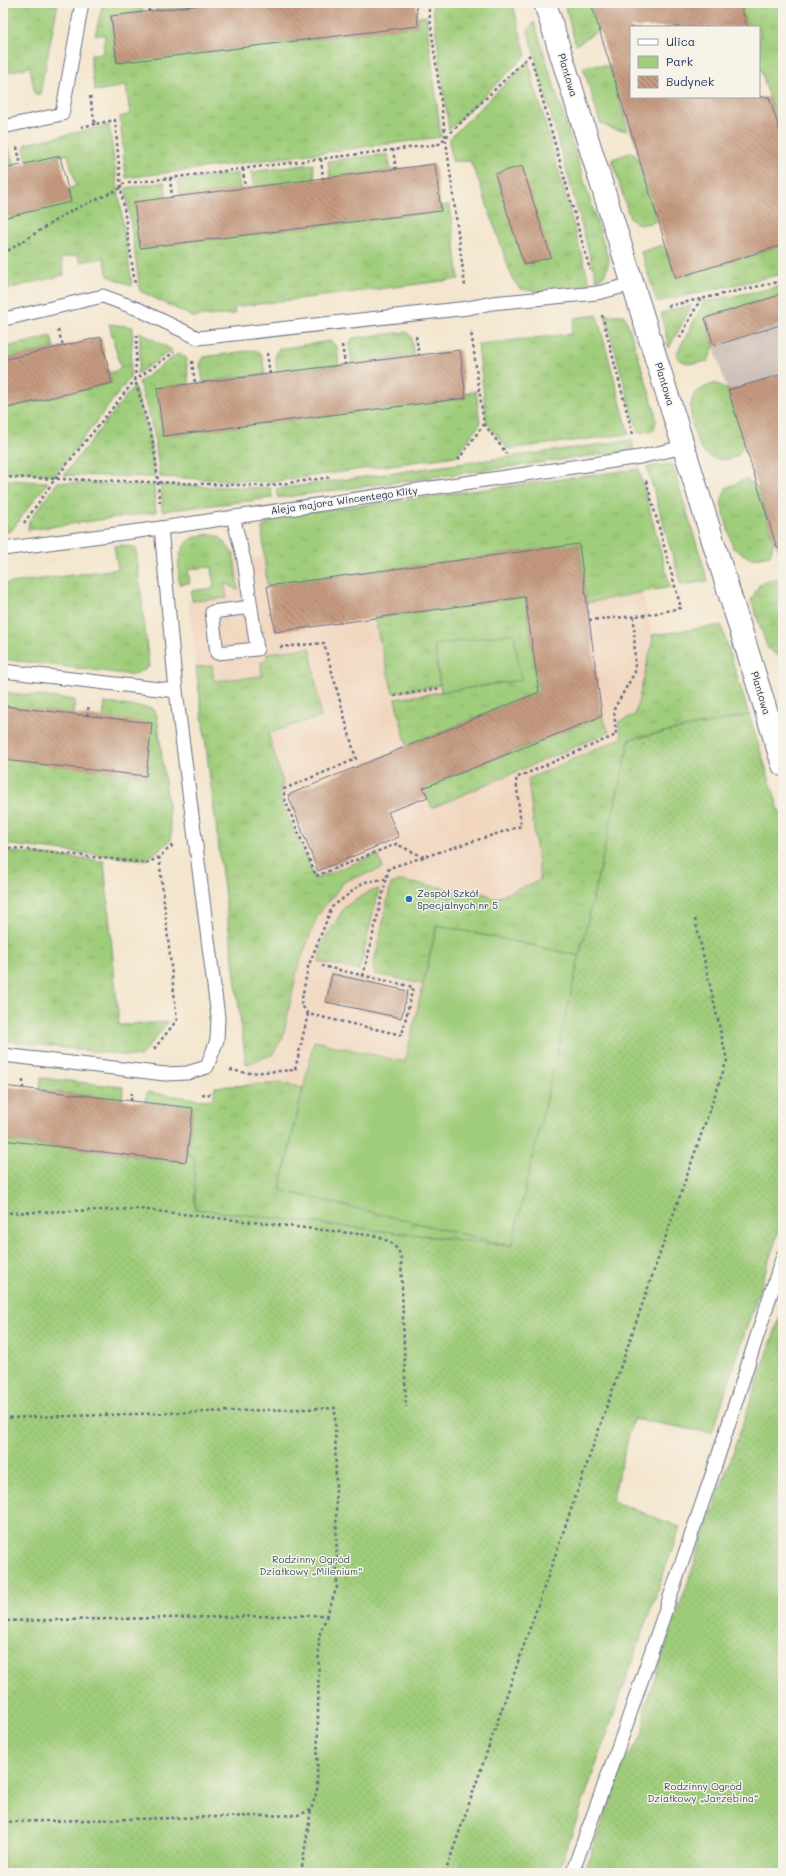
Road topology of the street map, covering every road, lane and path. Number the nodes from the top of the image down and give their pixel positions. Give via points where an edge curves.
1 (82, 3) edge
2 (148, 3) edge
3 (428, 3) edge
4 (545, 3) edge
5 (149, 12) dead end
6 (528, 48) dead end
7 (530, 55) junction
8 (89, 88) dead end
9 (3, 127) edge
10 (446, 137) junction
11 (16, 142) dead end
12 (393, 149) junction
13 (321, 159) junction
14 (20, 165) dead end
15 (243, 169) junction
16 (396, 170) dead end
17 (170, 178) junction
18 (323, 179) dead end
19 (122, 186) junction
20 (245, 188) dead end
21 (172, 198) dead end
22 (3, 254) edge
23 (783, 281) edge
24 (633, 284) junction
25 (597, 293) junction
26 (468, 308) junction
27 (138, 309) junction
28 (642, 312) junction
29 (9, 318) dead end
30 (65, 328) dead end
31 (58, 330) junction
32 (51, 331) dead end
33 (416, 334) dead end
34 (342, 343) dead end
35 (63, 346) dead end
36 (171, 346) dead end
37 (266, 352) dead end
38 (191, 354) dead end
39 (419, 355) dead end
40 (345, 364) dead end
41 (270, 374) dead end
42 (135, 380) junction
43 (195, 383) dead end
44 (484, 424) junction
45 (626, 438) dead end
46 (684, 447) junction
47 (515, 453) dead end
48 (507, 454) junction
49 (500, 455) dead end
50 (640, 458) junction
51 (464, 460) dead end
52 (338, 476) dead end
53 (3, 477) edge
54 (55, 479) junction
55 (158, 482) junction
56 (233, 517) junction
57 (23, 523) dead end
58 (161, 528) junction
59 (3, 549) edge
60 (250, 607) dead end
61 (634, 616) junction
62 (589, 620) dead end
63 (275, 648) dead end
64 (3, 671) edge
65 (441, 688) dead end
66 (176, 691) junction
67 (394, 696) dead end
68 (783, 765) edge
69 (179, 840) dead end
70 (3, 847) edge
71 (159, 857) junction
72 (424, 857) junction
73 (386, 879) junction
74 (695, 919) dead end
75 (322, 966) dead end
76 (363, 976) junction
77 (308, 1014) junction
78 (3, 1055) edge
79 (137, 1072) junction
80 (247, 1073) dead end
81 (3, 1214) edge
82 (783, 1256) edge
83 (406, 1407) dead end
84 (3, 1418) edge
85 (327, 1615) junction
86 (3, 1621) edge
87 (311, 1810) junction
88 (3, 1822) edge
89 (301, 1873) edge
90 (445, 1873) edge
91 (572, 1873) edge

1 - 9 lane via 62,114
2 - 5 path
3 - 10 path
4 - 24 street, Plantowa
6 - 7 path
7 - 10 path
7 - 25 path
8 - 19 path via 95,124 115,120
10 - 12 path via 439,144
10 - 26 path
11 - 14 path
12 - 13 path
12 - 16 path
13 - 15 path
13 - 18 path
15 - 17 path
15 - 20 path
17 - 19 path
17 - 21 path
19 - 22 path via 67,213
19 - 27 path
23 - 28 path
24 - 25 lane
24 - 28 street, Plantowa
25 - 26 lane via 492,303
26 - 27 lane via 198,338
26 - 44 path
27 - 29 lane via 103,296
27 - 42 path
28 - 45 path via 602,312 634,437
28 - 46 street, Plantowa
30 - 31 path
31 - 32 path
31 - 35 path
33 - 39 path
34 - 40 path
36 - 42 path via 178,350
37 - 41 path
38 - 43 path
42 - 54 path
42 - 55 path via 152,438
44 - 48 path
44 - 51 path via 457,461
46 - 50 lane, Aleja majora Wincentego Klity
46 - 68 street, Plantowa
47 - 48 path
48 - 49 path
50 - 56 lane, Aleja majora Wincentego Klity
50 - 61 path via 681,608
52 - 55 path via 267,486
53 - 54 path
54 - 55 path
54 - 57 path
55 - 58 path
56 - 58 lane, Aleja majora Wincentego Klity
56 - 60 lane via 244,560
58 - 59 lane, Aleja majora Wincentego Klity
58 - 66 lane
61 - 62 path
61 - 72 path via 635,672 614,709 616,735 516,778 521,826
63 - 72 path via 324,643 356,759 284,789 284,797 316,876 396,844
64 - 66 lane
65 - 67 path
66 - 79 lane via 218,1017 217,1040 207,1067 187,1073
69 - 71 path
70 - 71 path via 148,863
71 - 79 path via 177,1020
72 - 73 path via 389,868
73 - 76 path
73 - 77 path via 364,882 332,907 308,967 301,1004
74 - 90 path via 727,1060
75 - 76 path
76 - 77 path via 413,987 402,1035
77 - 80 path via 295,1070
78 - 79 lane
81 - 83 path via 138,1209 384,1238 393,1244 401,1256
82 - 91 lane via 713,1471 623,1734
84 - 85 path via 335,1408 336,1587
85 - 86 path
85 - 87 path via 319,1636 317,1791
87 - 88 path via 298,1815
87 - 89 path

